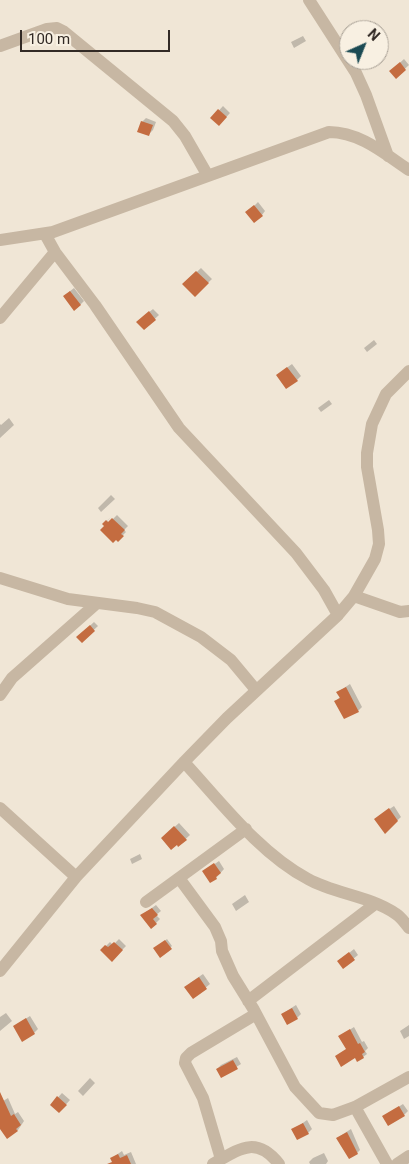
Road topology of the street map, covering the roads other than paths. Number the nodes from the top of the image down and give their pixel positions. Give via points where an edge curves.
1 (309, 0) edge
2 (0, 46) edge
3 (388, 156) junction
4 (409, 170) edge
5 (208, 176) junction
6 (45, 234) junction
7 (0, 240) edge
8 (55, 252) junction
9 (0, 318) edge
10 (409, 371) edge
11 (0, 578) edge
12 (354, 596) junction
13 (97, 603) junction
14 (409, 611) edge
15 (338, 615) junction
16 (256, 690) junction
17 (0, 695) edge
18 (184, 762) junction
19 (0, 808) edge
20 (246, 829) junction
21 (76, 877) junction
22 (179, 878) junction
23 (146, 902) dead end
24 (375, 904) junction
25 (409, 928) edge
26 (0, 971) edge
27 (248, 1001) junction
28 (256, 1014) junction
29 (409, 1077) edge
30 (355, 1107) junction
31 (409, 1156) edge
32 (217, 1162) edge
33 (279, 1164) edge
34 (387, 1164) edge
35 (397, 1164) edge

1 - 3 street via 361,84
2 - 5 street via 47,29 63,31 173,121
3 - 4 street
3 - 5 street via 354,136 329,132
5 - 6 street
6 - 7 street
6 - 8 street
8 - 9 street
8 - 15 street via 179,428 296,553
10 - 12 street via 386,394 372,424 366,453 379,544 368,574
11 - 13 street via 68,599
12 - 14 street via 400,612
12 - 15 street
13 - 16 street via 155,612 201,637 231,660
13 - 17 street via 12,678
15 - 16 street
16 - 18 street
18 - 20 street
18 - 21 street
19 - 21 street
20 - 22 street
20 - 24 street via 279,861 307,879
21 - 26 street
22 - 23 street
22 - 27 street via 215,928 233,976
24 - 25 street via 397,915
24 - 27 street
27 - 28 street
28 - 30 street via 295,1086 319,1113 333,1115
28 - 32 street via 191,1053 184,1063 203,1098
29 - 30 street
30 - 34 street
31 - 35 street
32 - 33 street via 242,1148 254,1147 264,1150

